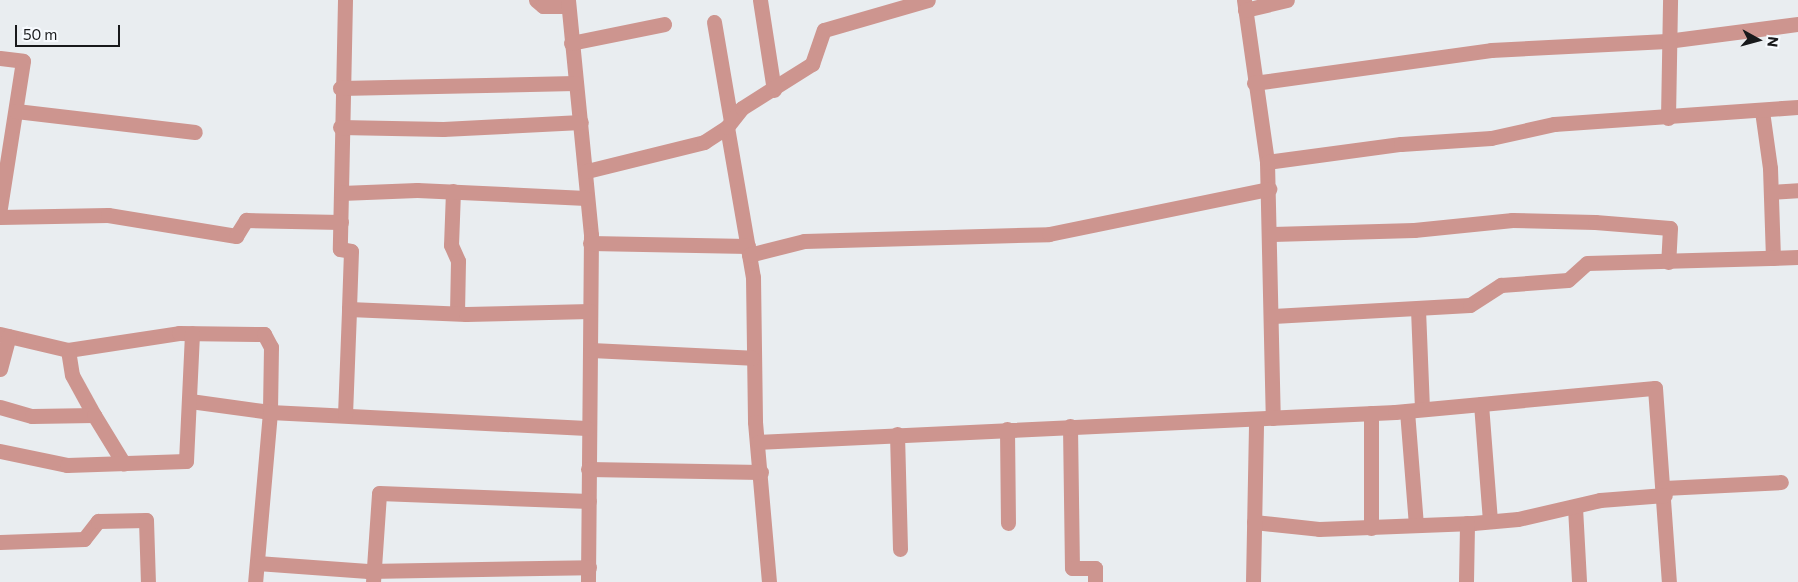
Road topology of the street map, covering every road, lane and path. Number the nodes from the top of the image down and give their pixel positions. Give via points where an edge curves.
1 (345, 0) edge
2 (536, 0) edge
3 (760, 0) edge
4 (928, 0) edge
5 (1287, 0) edge
6 (1670, 0) edge
7 (568, 3) edge
8 (1245, 5) edge
9 (714, 22) dead end
10 (664, 24) dead end
11 (1798, 24) edge
12 (1667, 41) junction
13 (570, 43) junction
14 (0, 58) edge
15 (575, 82) junction
16 (1254, 84) junction
17 (340, 88) junction
18 (774, 90) junction
19 (1798, 108) edge
20 (16, 110) junction
21 (1762, 111) junction
22 (1668, 118) junction
23 (581, 122) junction
24 (729, 124) junction
25 (340, 126) junction
26 (195, 132) dead end
27 (1267, 162) junction
28 (587, 171) junction
29 (1269, 189) junction
30 (1798, 190) edge
31 (452, 191) junction
32 (1770, 192) junction
33 (341, 193) junction
34 (586, 198) junction
35 (0, 208) edge
36 (0, 217) edge
37 (341, 222) junction
38 (1272, 234) junction
39 (590, 243) junction
40 (749, 250) junction
41 (1798, 257) edge
42 (1773, 258) junction
43 (1668, 262) junction
44 (349, 309) junction
45 (1418, 309) junction
46 (590, 311) junction
47 (457, 313) junction
48 (1273, 316) junction
49 (192, 333) junction
50 (5, 335) edge
51 (68, 350) junction
52 (591, 350) junction
53 (752, 358) junction
54 (0, 369) edge
55 (190, 401) junction
56 (1481, 404) junction
57 (0, 407) edge
58 (1415, 410) junction
59 (270, 412) junction
60 (1371, 413) junction
61 (94, 415) junction
62 (345, 415) junction
63 (1273, 418) junction
64 (1256, 419) junction
65 (1070, 426) junction
66 (587, 428) junction
67 (1007, 430) junction
68 (897, 434) junction
69 (758, 442) junction
70 (0, 451) edge
71 (124, 464) junction
72 (588, 469) junction
73 (761, 472) junction
74 (1781, 482) dead end
75 (1664, 491) junction
76 (589, 501) junction
77 (1575, 507) junction
78 (1490, 521) junction
79 (1008, 522) dead end
80 (1254, 522) junction
81 (1467, 523) junction
82 (1416, 525) junction
83 (1371, 528) junction
84 (0, 542) edge
85 (900, 549) dead end
86 (257, 563) junction
87 (588, 575) edge
88 (374, 576) edge
89 (148, 582) edge
90 (255, 582) edge
91 (769, 582) edge
92 (1095, 582) edge
93 (1253, 582) edge
94 (1466, 582) edge
95 (1579, 582) edge
96 (1669, 582) edge

1 - 17 street
2 - 7 street via 543,6
3 - 18 street
4 - 18 street via 824,30 812,64
5 - 8 street
6 - 12 street
7 - 13 street
8 - 16 street
9 - 24 street
10 - 13 street
11 - 12 street
12 - 16 street via 1501,50
12 - 22 street
13 - 15 street
14 - 20 street via 23,61
15 - 17 street
15 - 23 street
16 - 27 street
17 - 25 street
18 - 24 street via 742,108
19 - 21 street
20 - 26 street
20 - 35 street
21 - 22 street
21 - 32 street
22 - 27 street via 1554,124 1491,138 1401,144
23 - 25 street via 443,129
23 - 28 street
24 - 28 street via 704,142
24 - 40 street
25 - 33 street
27 - 29 street
28 - 34 street
29 - 38 street
29 - 40 street via 1049,234 804,241
30 - 32 street
31 - 33 street
31 - 34 street
31 - 47 street via 451,245 458,261
32 - 42 street
33 - 37 street
34 - 39 street
36 - 37 street via 108,215 236,236 246,220
37 - 44 street via 340,248 351,251
38 - 43 street via 1414,230 1512,220 1595,222 1670,228
38 - 48 street
39 - 40 street
39 - 46 street
40 - 53 street
41 - 42 street
42 - 43 street
43 - 45 street via 1587,263 1568,280 1501,286 1470,305
44 - 47 street
44 - 62 street
45 - 48 street
45 - 58 street
46 - 47 street
46 - 52 street
48 - 63 street
49 - 51 street
49 - 55 street
49 - 59 street via 264,334 271,347
50 - 51 street
50 - 54 street
51 - 61 street via 72,375
52 - 53 street
52 - 66 street
53 - 69 street
55 - 59 street
55 - 71 street via 186,461
56 - 58 street
56 - 75 street via 1654,388
56 - 78 street
57 - 61 street via 32,416
58 - 60 street
58 - 82 street
59 - 62 street
59 - 86 street
60 - 63 street
60 - 83 street
61 - 71 street
62 - 66 street
63 - 64 street
64 - 65 street
64 - 80 street
65 - 67 street
65 - 92 street via 1072,568 1095,568
66 - 72 street
67 - 68 street
67 - 79 street
68 - 69 street
68 - 85 street
69 - 73 street
70 - 71 street via 67,465
72 - 73 street
72 - 76 street
73 - 91 street
74 - 75 street
75 - 77 street
75 - 96 street
76 - 87 street
76 - 88 street via 379,493
77 - 78 street
77 - 95 street
78 - 81 street
80 - 83 street via 1319,529
80 - 93 street
81 - 82 street
81 - 94 street
82 - 83 street
84 - 89 street via 84,539 98,521 146,520
86 - 88 street
86 - 90 street
87 - 88 street

